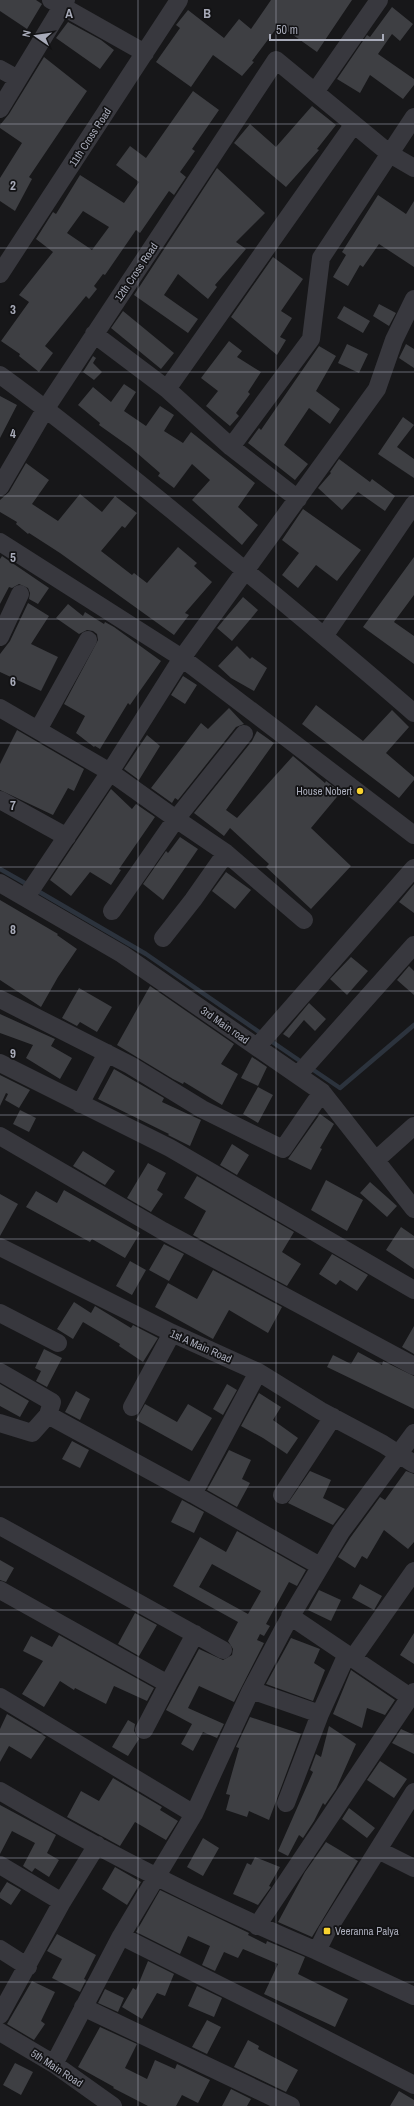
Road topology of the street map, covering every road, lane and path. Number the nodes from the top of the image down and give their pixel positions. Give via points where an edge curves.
1 (179, 0) edge
2 (379, 0) edge
3 (59, 2) edge
4 (144, 53) junction
5 (0, 68) edge
6 (18, 79) junction
7 (315, 92) junction
8 (0, 109) edge
9 (414, 117) edge
10 (354, 124) junction
11 (390, 154) junction
12 (414, 168) edge
13 (6, 254) edge
14 (0, 274) edge
15 (414, 299) edge
16 (94, 334) junction
17 (0, 375) edge
18 (167, 389) junction
19 (46, 408) junction
20 (231, 447) junction
21 (0, 487) edge
22 (298, 499) junction
23 (414, 504) edge
24 (0, 542) edge
25 (246, 571) junction
26 (20, 594) dead end
27 (325, 635) junction
28 (0, 636) edge
29 (88, 640) dead end
30 (182, 658) junction
31 (0, 708) edge
32 (414, 713) edge
33 (38, 730) junction
34 (244, 734) dead end
35 (110, 772) junction
36 (0, 800) edge
37 (176, 820) junction
38 (414, 835) edge
39 (67, 837) junction
40 (226, 853) junction
41 (414, 868) edge
42 (0, 883) edge
43 (30, 891) junction
44 (112, 911) dead end
45 (304, 920) dead end
46 (163, 938) dead end
47 (414, 945) edge
48 (0, 999) edge
49 (257, 1047) junction
50 (107, 1053) junction
51 (0, 1063) edge
52 (298, 1075) junction
53 (322, 1092) junction
54 (80, 1104) junction
55 (414, 1126) edge
56 (0, 1136) edge
57 (376, 1160) junction
58 (414, 1209) edge
59 (0, 1247) edge
60 (414, 1290) edge
61 (0, 1313) edge
62 (172, 1333) junction
63 (58, 1343) dead end
64 (414, 1366) edge
65 (0, 1372) edge
66 (258, 1372) junction
67 (132, 1407) dead end
68 (48, 1415) junction
69 (333, 1417) junction
70 (0, 1423) edge
71 (414, 1433) edge
72 (398, 1453) junction
73 (414, 1464) edge
74 (192, 1494) junction
75 (282, 1495) dead end
76 (0, 1526) edge
77 (320, 1566) junction
78 (414, 1571) edge
79 (0, 1590) edge
80 (290, 1616) junction
81 (195, 1634) junction
82 (223, 1650) dead end
83 (350, 1656) junction
84 (168, 1684) junction
85 (251, 1690) junction
86 (412, 1695) edge
87 (0, 1697) edge
88 (320, 1714) junction
89 (144, 1730) dead end
90 (0, 1791) edge
91 (414, 1792) edge
92 (286, 1803) dead end
93 (194, 1814) junction
94 (97, 1846) junction
95 (378, 1850) junction
96 (0, 1865) edge
97 (414, 1868) edge
98 (156, 1878) junction
99 (62, 1902) junction
100 (257, 1926) junction
101 (121, 1936) junction
102 (0, 1949) edge
103 (317, 1951) junction
104 (28, 1966) junction
105 (414, 1996) edge
106 (83, 2007) junction
107 (0, 2014) edge
108 (0, 2032) edge
109 (54, 2064) junction
110 (414, 2085) edge
111 (113, 2106) edge
112 (291, 2106) edge

1 - 4 street, 11th Cross Road
2 - 7 street
3 - 4 street
3 - 6 street
4 - 13 street, 11th Cross Road
5 - 6 street
6 - 8 street
7 - 10 street
7 - 16 street, 12th Cross Road via 276,60
9 - 11 street
10 - 11 street
10 - 18 street
11 - 12 street
11 - 20 street via 321,258 311,339
13 - 14 street, 11th Cross Road
15 - 22 street via 394,340 377,389
16 - 18 street
16 - 19 street, 12th Cross Road
17 - 19 street
18 - 20 street
19 - 21 street, 12th Cross Road
19 - 25 street
20 - 22 street
22 - 25 street
23 - 27 street
24 - 30 street
25 - 27 street
25 - 30 street
26 - 28 street
27 - 32 street
29 - 33 street
30 - 35 street
30 - 38 street
31 - 33 street
33 - 35 street
34 - 37 street
35 - 37 street
35 - 39 street
36 - 39 street
37 - 40 street
37 - 44 street
39 - 43 street
40 - 45 street
40 - 46 street
41 - 49 street
42 - 43 street, 3rd Main road
43 - 49 street, 3rd Main road
47 - 52 street
48 - 50 street
49 - 52 street, 3rd Main road
50 - 53 street via 202,1109 283,1149
50 - 54 street
51 - 54 street
52 - 53 street, 3rd Main road
53 - 57 street, 3rd Main road
54 - 60 street via 170,1148
55 - 57 street
56 - 64 street via 163,1231
57 - 58 street, 3rd Main road
59 - 62 street, 1st A Main Road
61 - 63 street
62 - 66 street, 1st A Main Road
62 - 67 street
65 - 68 street via 52,1402
66 - 69 street, 1st A Main Road
66 - 74 street
68 - 70 street via 32,1433
68 - 74 street
69 - 72 street, 1st A Main Road
69 - 75 street
71 - 72 street
72 - 73 street, 1st A Main Road
72 - 77 street via 341,1532
74 - 77 street
76 - 81 street
77 - 80 street
78 - 83 street
79 - 84 street
80 - 83 street
80 - 85 street
81 - 82 street
81 - 84 street
83 - 86 street
83 - 88 street
84 - 89 street
85 - 88 street
85 - 93 street
86 - 100 street
87 - 93 street
88 - 92 street
90 - 94 street
91 - 95 street
93 - 98 street
94 - 98 street
94 - 99 street
95 - 97 street
95 - 103 street via 326,1930
96 - 99 street
98 - 100 street
98 - 101 street
99 - 104 street
100 - 103 street
101 - 106 street
101 - 110 street
102 - 104 street
103 - 105 street
104 - 107 street
106 - 109 street
106 - 112 street
108 - 109 street, 5th Main Road
109 - 111 street, 5th Main Road

